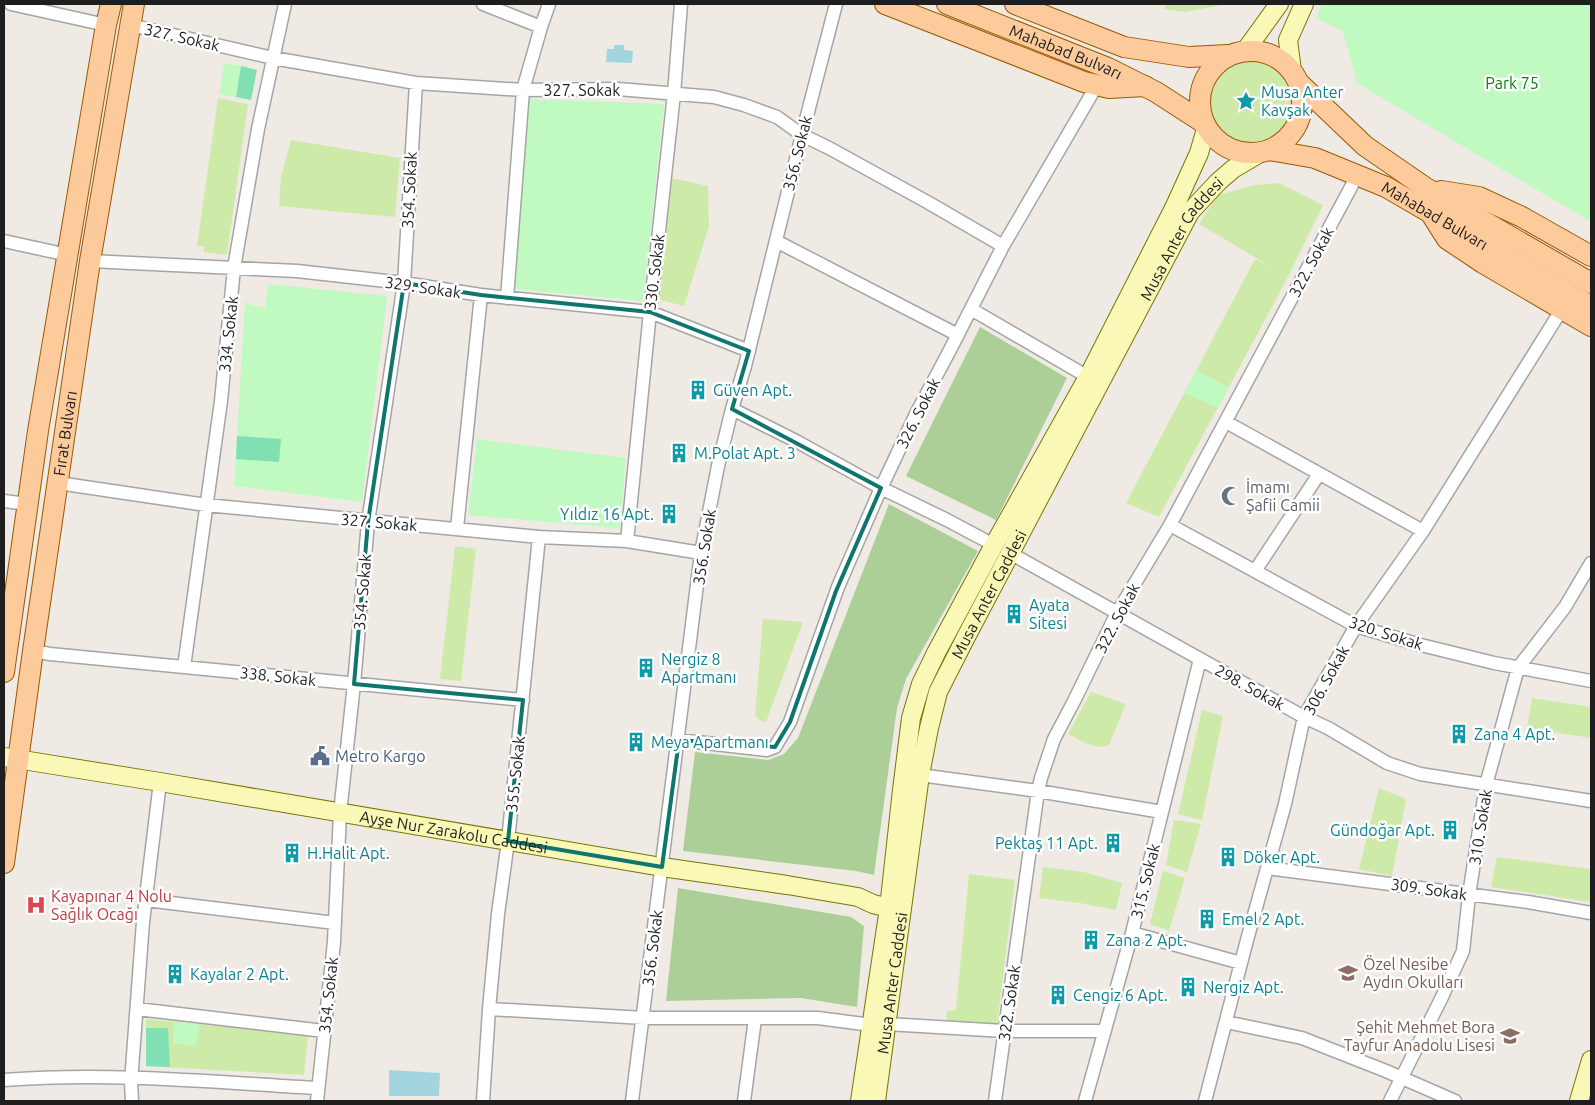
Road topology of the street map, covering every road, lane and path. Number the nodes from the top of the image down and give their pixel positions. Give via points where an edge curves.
1 (11, 4) edge
2 (111, 4) edge
3 (134, 4) edge
4 (285, 4) edge
5 (483, 4) edge
6 (549, 4) edge
7 (681, 4) edge
8 (836, 4) edge
9 (885, 4) edge
10 (947, 4) edge
11 (1015, 4) edge
12 (1037, 4) edge
13 (1279, 4) edge
14 (1304, 4) edge
15 (1056, 21) junction
16 (106, 25) junction
17 (130, 25) junction
18 (541, 26) junction
19 (1237, 53) junction
20 (274, 58) junction
21 (1295, 77) junction
22 (416, 83) junction
23 (1097, 85) junction
24 (1147, 86) junction
25 (523, 90) junction
26 (674, 94) junction
27 (1205, 126) junction
28 (802, 135) junction
29 (1264, 151) junction
30 (1358, 174) junction
31 (1426, 188) junction
32 (1431, 213) junction
33 (4, 241) edge
34 (776, 241) junction
35 (1002, 246) junction
36 (68, 255) junction
37 (1591, 256) edge
38 (90, 261) junction
39 (234, 268) junction
40 (404, 283) junction
41 (1591, 283) edge
42 (482, 296) junction
43 (507, 298) junction
44 (1591, 306) edge
45 (971, 309) junction
46 (1562, 310) junction
47 (650, 312) junction
48 (1591, 326) edge
49 (958, 335) junction
50 (749, 351) junction
51 (1088, 377) junction
52 (732, 409) junction
53 (1226, 422) junction
54 (1320, 474) junction
55 (58, 484) junction
56 (881, 488) junction
57 (4, 501) edge
58 (27, 504) junction
59 (206, 505) junction
60 (368, 522) junction
61 (1170, 525) junction
62 (457, 528) junction
63 (1423, 531) junction
64 (540, 537) junction
65 (627, 541) junction
66 (994, 545) junction
67 (701, 553) junction
68 (1010, 553) junction
69 (1591, 563) edge
70 (1255, 571) junction
71 (1117, 613) junction
72 (1356, 626) junction
73 (33, 651) junction
74 (1200, 659) junction
75 (184, 667) junction
76 (1518, 668) junction
77 (4, 672) edge
78 (1591, 680) edge
79 (354, 684) junction
80 (523, 700) junction
81 (1304, 717) junction
82 (679, 740) junction
83 (11, 758) edge
84 (920, 775) junction
85 (160, 782) junction
86 (1486, 785) junction
87 (1038, 791) junction
88 (1591, 801) edge
89 (1162, 812) junction
90 (340, 813) junction
91 (508, 841) junction
92 (4, 863) edge
93 (662, 867) junction
94 (1267, 868) junction
95 (1469, 895) junction
96 (146, 900) junction
97 (896, 909) junction
98 (1591, 913) edge
99 (335, 923) junction
100 (1132, 933) junction
101 (1241, 963) junction
102 (137, 1009) junction
103 (489, 1009) junction
104 (644, 1018) junction
105 (755, 1018) junction
106 (1226, 1022) junction
107 (879, 1024) junction
108 (324, 1031) junction
109 (1105, 1031) junction
110 (1004, 1032) junction
111 (1591, 1060) edge
112 (132, 1077) junction
113 (1401, 1078) junction
114 (4, 1080) edge
115 (318, 1088) junction
116 (132, 1101) edge
117 (317, 1101) edge
118 (483, 1101) edge
119 (632, 1101) edge
120 (744, 1101) edge
121 (860, 1101) edge
122 (876, 1101) edge
123 (995, 1101) edge
124 (1085, 1101) edge
125 (1205, 1101) edge
126 (1390, 1101) edge
127 (1455, 1101) edge
128 (1579, 1101) edge

1 - 16 street
2 - 16 main road, Fırat Bulvarı
3 - 17 main road, Fırat Bulvarı
4 - 20 street, 334. Sokak
5 - 18 street
6 - 18 street
7 - 26 street, 330. Sokak
8 - 28 street, 356. Sokak
9 - 23 main road
10 - 24 main road, Mahabad Bulvarı
11 - 15 main road, Mahabad Bulvarı
12 - 15 main road
13 - 19 main road
14 - 21 main road via 1288,40
15 - 19 main road, Mahabad Bulvarı via 1124,47 1189,57
16 - 36 main road, Fırat Bulvarı
17 - 20 street, 327. Sokak
17 - 38 main road, Fırat Bulvarı
18 - 25 street
19 - 21 main road via 1255,50 1272,55 1283,62
19 - 27 main road via 1214,65 1204,79 1200,113
20 - 22 street, 327. Sokak
20 - 39 street, 334. Sokak
21 - 29 main road via 1302,98 1296,127 1274,148
21 - 31 main road, Mahabad Bulvarı via 1364,146
22 - 25 street, 327. Sokak
22 - 40 street, 354. Sokak
23 - 24 main road via 1109,88
23 - 35 street, 326. Sokak
24 - 27 main road, Mahabad Bulvarı
25 - 26 street, 327. Sokak via 618,89
25 - 43 street
26 - 28 street, 327. Sokak via 714,97 744,104 777,117
26 - 47 street, 330. Sokak
27 - 29 main road via 1220,144 1232,150 1245,154
27 - 51 main road, Musa Anter Caddesi via 1198,153 1175,206
28 - 34 street, 356. Sokak
28 - 35 street, 327. Sokak
29 - 30 main road, Mahabad Bulvarı via 1315,158
29 - 68 main road, Musa Anter Caddesi via 1233,169 1190,212
30 - 32 main road, Mahabad Bulvarı
30 - 53 street, 322. Sokak
31 - 37 main road via 1478,197 1522,217
31 - 41 main road, Mahabad Bulvarı
32 - 44 main road, Mahabad Bulvarı
32 - 46 main road via 1447,239
33 - 36 street
34 - 49 street
34 - 50 street, 356. Sokak
35 - 45 street, 326. Sokak
36 - 58 main road, Fırat Bulvarı
38 - 39 street, 329. Sokak
38 - 55 main road, Fırat Bulvarı
39 - 40 street, 329. Sokak via 297,271
39 - 59 street, 334. Sokak via 221,400
40 - 42 street, 329. Sokak
40 - 60 street, 354. Sokak
42 - 43 street, 329. Sokak
42 - 62 street
43 - 47 street, 329. Sokak
45 - 49 street, 326. Sokak
45 - 51 street
46 - 48 main road
46 - 63 street, 306. Sokak
47 - 50 street, 329. Sokak
47 - 65 street, 330. Sokak
49 - 56 street, 326. Sokak
50 - 52 street, 356. Sokak
51 - 66 main road, Musa Anter Caddesi
52 - 56 street
52 - 67 street, 356. Sokak
53 - 54 street
53 - 61 street, 322. Sokak
54 - 63 street
54 - 70 street
55 - 59 street, 327. Sokak
55 - 73 main road, Fırat Bulvarı
56 - 66 street
56 - 82 street, 326. Sokak via 838,586 790,722 775,747 767,750
57 - 58 street
58 - 77 main road, Fırat Bulvarı
59 - 60 street, 327. Sokak
59 - 75 street, 334. Sokak
60 - 62 street, 327. Sokak
60 - 79 street, 354. Sokak
61 - 70 street, 320. Sokak
61 - 71 street, 322. Sokak
62 - 64 street, 327. Sokak
63 - 72 street, 306. Sokak
64 - 65 street, 327. Sokak
64 - 80 street, 355. Sokak
65 - 67 street, 327. Sokak
66 - 97 main road, Musa Anter Caddesi via 921,684 911,718 902,790
67 - 82 street, 356. Sokak
68 - 71 street, 298. Sokak
68 - 84 main road, Musa Anter Caddesi via 938,692
69 - 76 street, 310. Sokak via 1565,607
70 - 72 street, 320. Sokak
71 - 74 street, 298. Sokak
71 - 87 street, 322. Sokak via 1054,739
72 - 76 street, 320. Sokak
72 - 81 street, 306. Sokak
73 - 75 street, 338. Sokak
73 - 83 main road, Fırat Bulvarı via 23,730
74 - 81 street, 298. Sokak
74 - 89 street, 315. Sokak
75 - 79 street, 338. Sokak
76 - 78 street, 320. Sokak
76 - 86 street, 310. Sokak
79 - 80 street, 338. Sokak
79 - 90 street, 354. Sokak
80 - 91 street, 355. Sokak
81 - 86 street, 298. Sokak via 1387,763 1420,774
81 - 94 street, 306. Sokak
82 - 93 street, 356. Sokak
83 - 85 main road, Ayşe Nur Zarakolu Caddesi
83 - 92 main road, Fırat Bulvarı
84 - 87 street
84 - 97 main road, Musa Anter Caddesi
85 - 90 main road, Ayşe Nur Zarakolu Caddesi
85 - 96 street
86 - 88 street, 298. Sokak
86 - 95 street, 310. Sokak
87 - 89 street
87 - 110 street, 322. Sokak
89 - 100 street, 315. Sokak
90 - 91 main road, Ayşe Nur Zarakolu Caddesi
90 - 99 street, 354. Sokak
91 - 93 main road, Ayşe Nur Zarakolu Caddesi
91 - 103 street, 355. Sokak
93 - 97 main road, Ayşe Nur Zarakolu Caddesi via 787,884 858,897
93 - 104 street, 356. Sokak
94 - 95 street, 309. Sokak
94 - 101 street, 306. Sokak
95 - 98 street, 309. Sokak
95 - 113 street, 310. Sokak via 1463,951
96 - 99 street
96 - 102 street
97 - 107 main road, Musa Anter Caddesi
99 - 108 street, 354. Sokak
100 - 101 street
100 - 109 street, 315. Sokak
101 - 106 street, 306. Sokak
102 - 108 street
102 - 112 street
103 - 104 street
103 - 118 street, 355. Sokak
104 - 105 street
104 - 119 street, 356. Sokak
105 - 107 street via 818,1018
105 - 120 street
106 - 113 street via 1302,1038
106 - 125 street, 306. Sokak
107 - 110 street
107 - 121 main road, Musa Anter Caddesi
107 - 122 main road, Musa Anter Caddesi
108 - 115 street, 354. Sokak
109 - 110 street
109 - 124 street, 315. Sokak
110 - 123 street, 322. Sokak
111 - 128 main road
112 - 114 street
112 - 115 street
112 - 116 street
113 - 126 street, 310. Sokak
113 - 127 street
115 - 117 street, 354. Sokak

